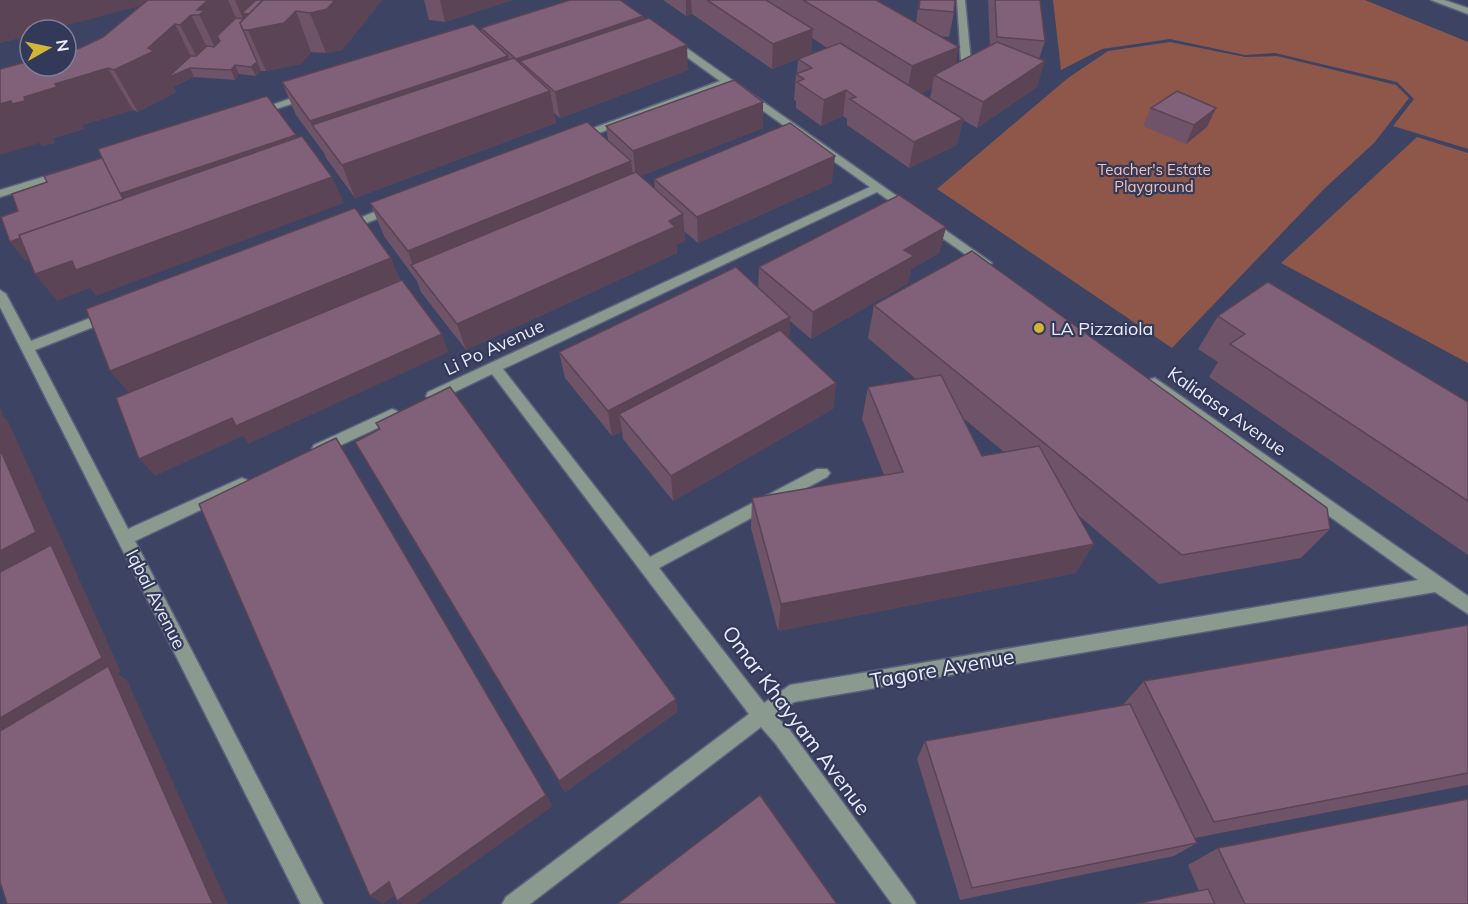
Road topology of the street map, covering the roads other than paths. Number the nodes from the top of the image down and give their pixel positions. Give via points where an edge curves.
1 (961, 0) edge
2 (1435, 0) edge
3 (1468, 11) edge
4 (663, 36) edge
5 (957, 75) edge
6 (728, 81) junction
7 (318, 92) edge
8 (250, 114) edge
9 (563, 143) edge
10 (80, 168) edge
11 (878, 187) junction
12 (0, 194) edge
13 (407, 203) edge
14 (329, 232) edge
15 (981, 259) junction
16 (964, 270) edge
17 (1000, 273) edge
18 (0, 294) edge
19 (117, 313) edge
20 (27, 348) junction
21 (495, 368) junction
22 (1145, 376) edge
23 (302, 457) edge
24 (822, 473) dead end
25 (259, 476) edge
26 (125, 538) junction
27 (648, 566) junction
28 (1437, 584) junction
29 (1468, 606) edge
30 (761, 714) junction
31 (312, 904) edge
32 (513, 904) edge
33 (905, 904) edge

1 - 5 street via 966,62
2 - 3 street
4 - 6 street
6 - 9 street
6 - 11 street
7 - 8 street
10 - 12 street
11 - 15 street
11 - 21 street, Li Po Avenue
13 - 14 street
15 - 16 street
15 - 17 street
18 - 20 street, Iqbal Avenue
19 - 20 street
20 - 26 street, Iqbal Avenue
21 - 23 street, Li Po Avenue
21 - 27 street, Omar Khayyam Avenue
22 - 28 street, Kalidasa Avenue via 1309,500
24 - 27 street
25 - 26 street
26 - 31 street, Iqbal Avenue
27 - 30 street, Omar Khayyam Avenue
28 - 29 street, Kalidasa Avenue
28 - 30 street, Tagore Avenue via 790,694
30 - 32 street, Tagore Avenue
30 - 33 street, Omar Khayyam Avenue via 782,736

